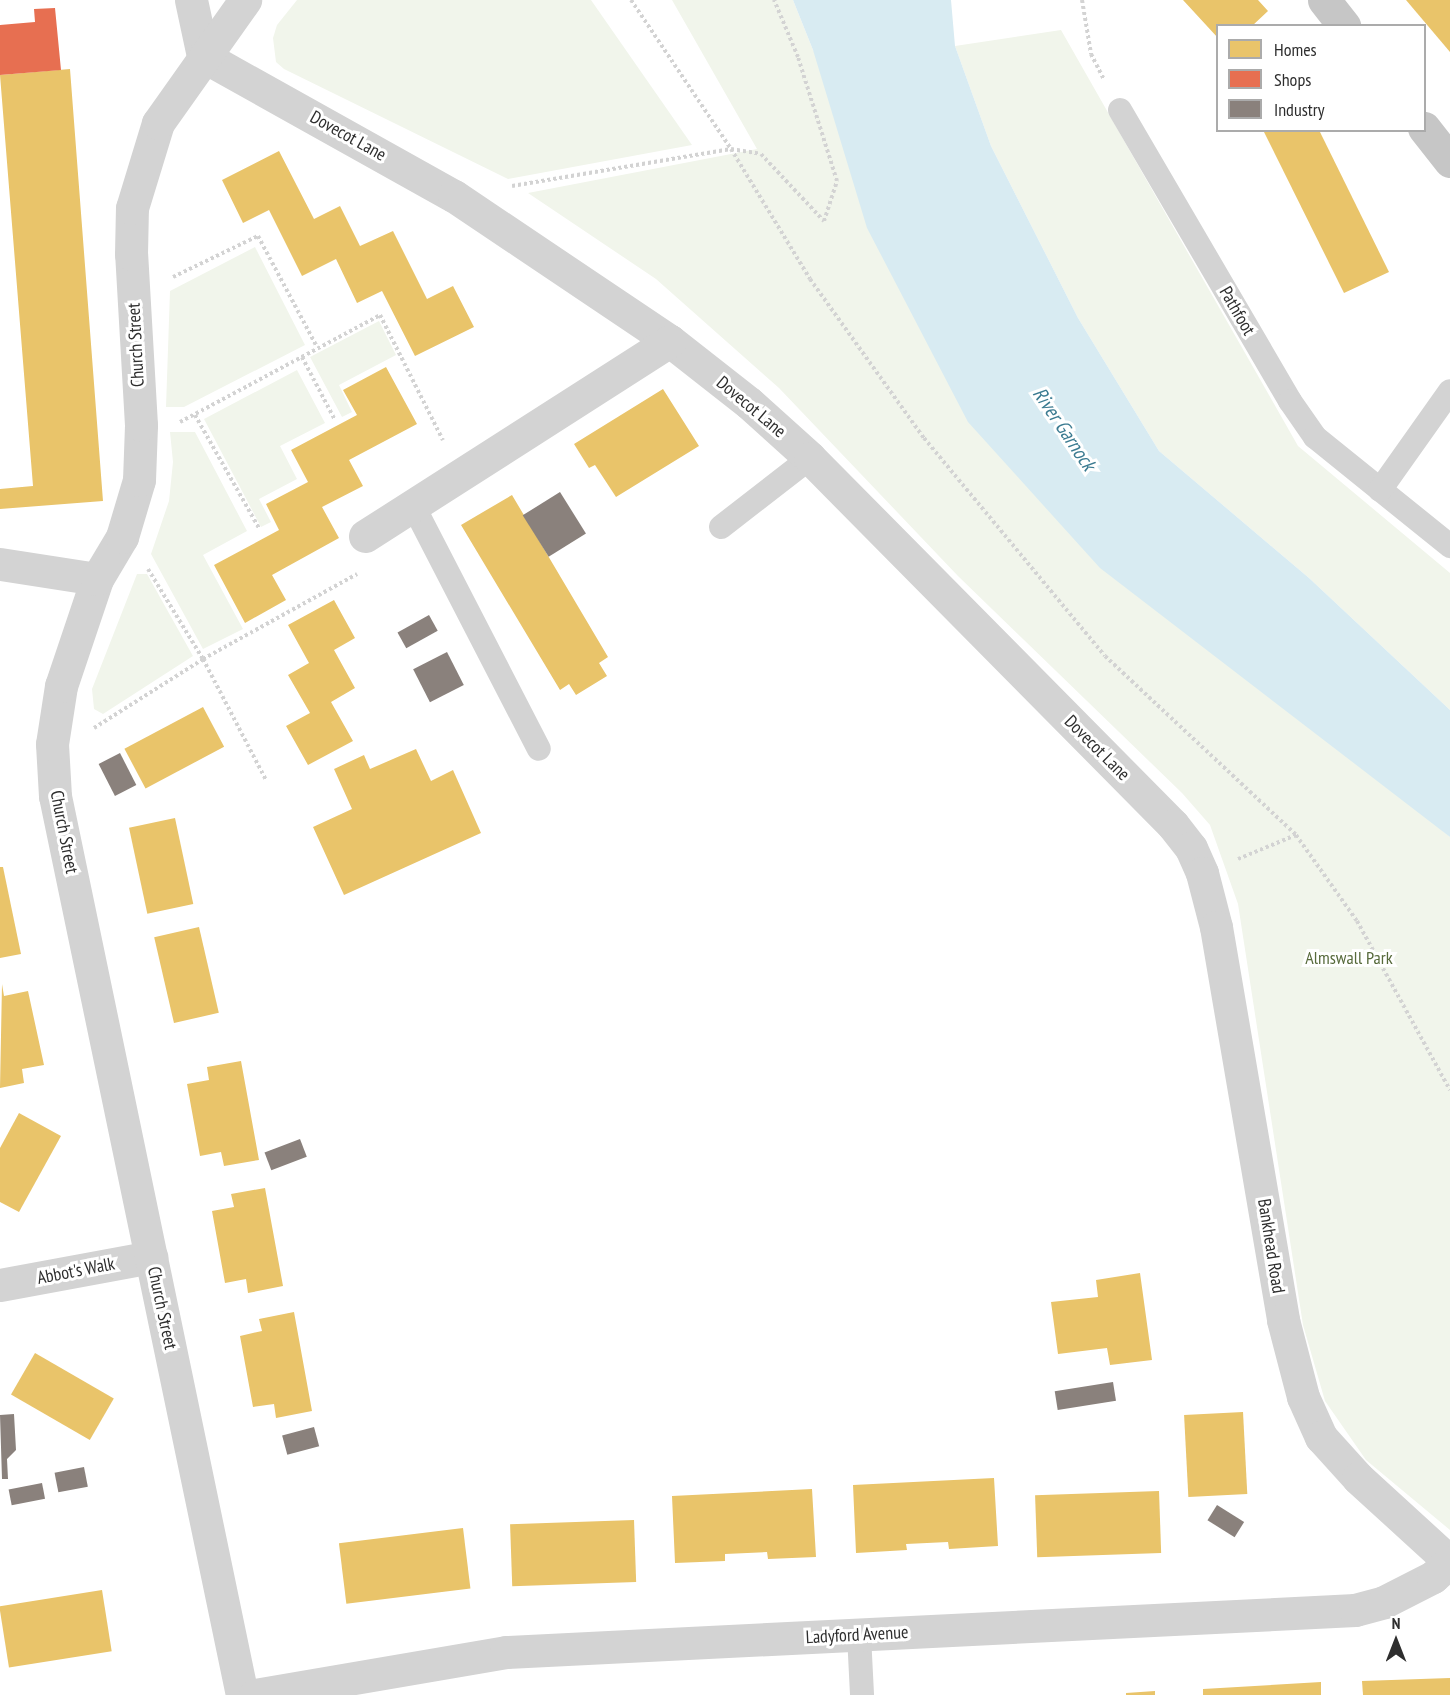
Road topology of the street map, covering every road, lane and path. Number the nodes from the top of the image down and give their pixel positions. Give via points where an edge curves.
1 (191, 0) edge
2 (245, 0) edge
3 (631, 0) edge
4 (774, 0) edge
5 (1082, 0) edge
6 (1324, 0) edge
7 (1342, 24) edge
8 (203, 56) junction
9 (1120, 110) joint
10 (1426, 129) edge
11 (731, 148) junction
12 (1450, 161) edge
13 (454, 196) junction
14 (133, 296) junction
15 (670, 341) junction
16 (317, 347) junction
17 (302, 357) junction
18 (1450, 391) edge
19 (195, 415) junction
20 (335, 420) dead end
21 (141, 425) junction
22 (810, 458) junction
23 (460, 474) junction
24 (1380, 490) junction
25 (414, 507) junction
26 (721, 527) dead end
27 (259, 528) dead end
28 (364, 536) joint
29 (120, 543) junction
30 (1450, 546) edge
31 (0, 564) edge
32 (97, 579) junction
33 (203, 660) junction
34 (52, 744) junction
35 (539, 749) dead end
36 (266, 780) dead end
37 (1296, 835) junction
38 (1202, 873) junction
39 (1450, 1090) edge
40 (152, 1257) junction
41 (0, 1285) edge
42 (1450, 1562) edge
43 (859, 1635) junction
44 (242, 1695) edge
45 (255, 1695) edge
46 (862, 1695) edge

1 - 8 street
2 - 8 street, Church Street
3 - 11 path
4 - 11 path via 798,57 837,181 824,221 761,154
5 - 9 path via 1091,54
6 - 7 main road
8 - 13 street, Dovecot Lane
8 - 14 street, Church Street via 158,123 132,208
9 - 24 lane, Pathfoot via 1290,402 1315,437
10 - 12 main road
11 - 13 path
11 - 37 path via 810,279 931,447 1106,656
13 - 15 street, Dovecot Lane
14 - 16 path via 258,236
14 - 21 street, Church Street
15 - 22 street, Dovecot Lane via 749,403
15 - 23 street
16 - 17 path
16 - 23 path via 380,315
17 - 19 path
17 - 20 path
18 - 24 lane
19 - 21 path via 174,425
19 - 27 path
21 - 29 street, Church Street via 139,480
22 - 26 lane
22 - 38 street, Dovecot Lane via 1173,825 1191,848
23 - 25 street
24 - 30 lane, Pathfoot
25 - 28 street
25 - 35 lane
28 - 33 path via 369,567
29 - 32 street, Church Street
29 - 33 path via 140,556
31 - 32 street
32 - 34 street, Church Street via 61,686
33 - 34 path via 72,742
33 - 36 path
34 - 40 street, Church Street via 55,796
37 - 38 path
37 - 39 path via 1358,921
38 - 42 street, Bankhead Road via 1216,927 1283,1320 1303,1396 1321,1437 1358,1478
40 - 41 street, Abbot's Walk
40 - 44 street, Church Street
42 - 43 street, Ladyford Avenue via 1433,1577 1384,1602 1355,1610
43 - 45 street, Ladyford Avenue via 506,1652
43 - 46 lane

